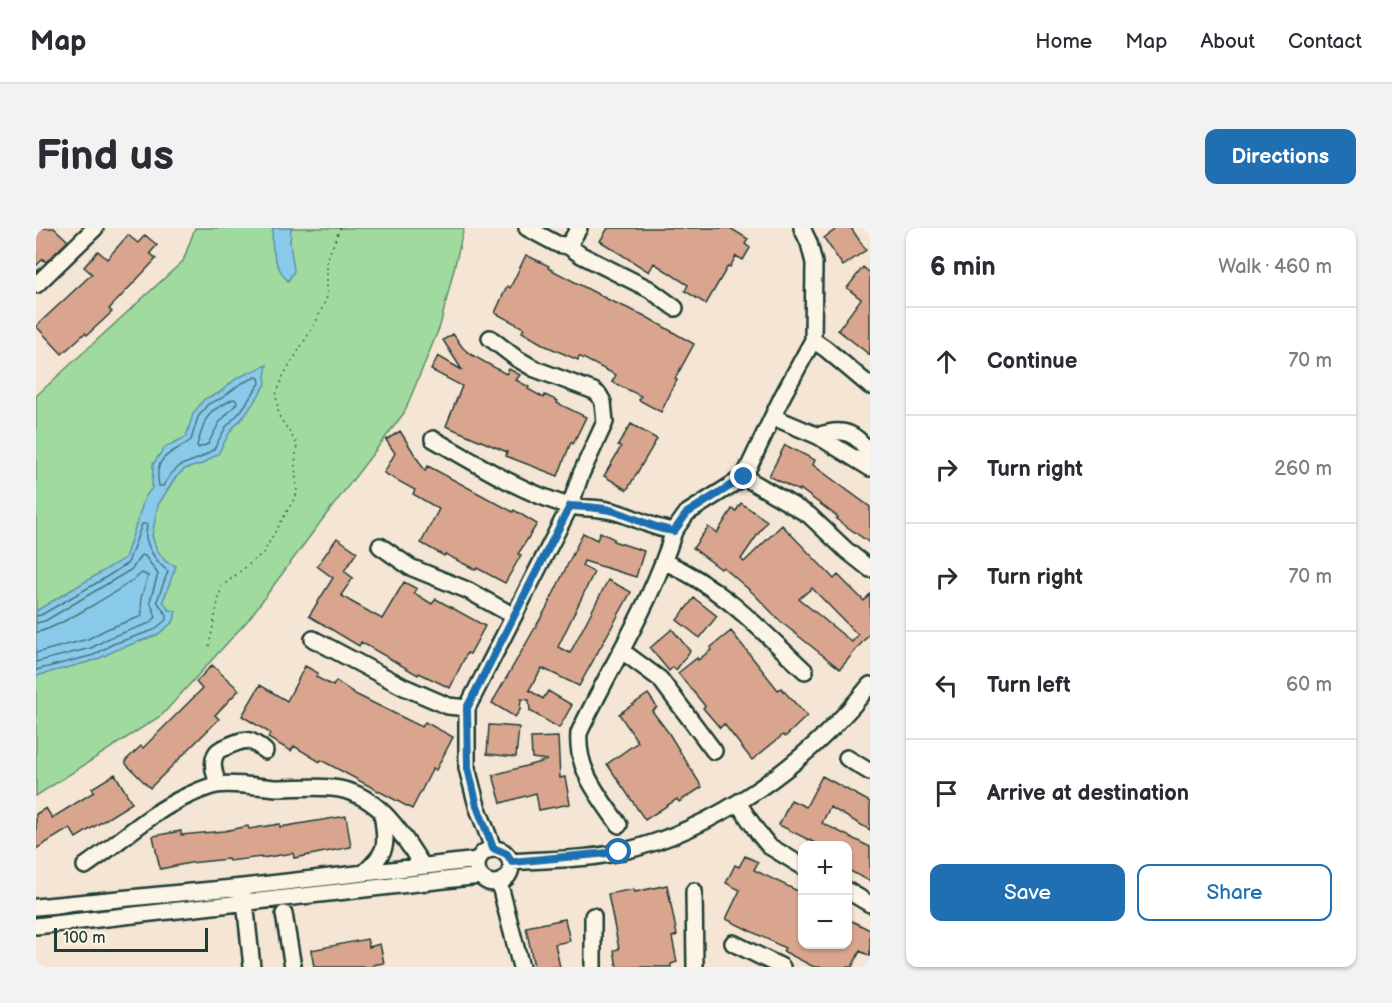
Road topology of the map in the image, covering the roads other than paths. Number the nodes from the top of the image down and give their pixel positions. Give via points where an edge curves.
1 (95, 228) edge
2 (527, 228) edge
3 (579, 228) edge
4 (802, 228) edge
5 (568, 246) junction
6 (36, 285) edge
7 (675, 308) dead end
8 (490, 338) dead end
9 (813, 340) junction
10 (870, 386) edge
11 (773, 417) junction
12 (818, 436) junction
13 (433, 439) dead end
14 (870, 455) edge
15 (870, 468) edge
16 (744, 477) junction
17 (570, 506) junction
18 (674, 531) junction
19 (380, 546) dead end
20 (665, 562) junction
21 (870, 569) edge
22 (514, 616) junction
23 (313, 639) dead end
24 (622, 651) junction
25 (805, 671) dead end
26 (870, 685) edge
27 (467, 708) junction
28 (265, 751) dead end
29 (714, 751) dead end
30 (847, 758) dead end
31 (870, 772) edge
32 (218, 784) junction
33 (738, 803) junction
34 (382, 812) junction
35 (619, 825) dead end
36 (493, 848) junction
37 (478, 860) junction
38 (512, 862) junction
39 (798, 864) edge
40 (85, 866) dead end
41 (422, 866) junction
42 (365, 872) junction
43 (480, 876) junction
44 (499, 882) junction
45 (694, 891) dead end
46 (852, 893) edge
47 (244, 894) junction
48 (870, 904) edge
49 (36, 907) edge
50 (284, 914) dead end
51 (593, 916) dead end
52 (36, 926) edge
53 (733, 943) dead end
54 (252, 967) edge
55 (293, 967) edge
56 (521, 967) edge
57 (593, 967) edge
58 (695, 967) edge
59 (782, 967) edge

1 - 6 street
2 - 5 street
3 - 5 street
4 - 9 street via 814,263
5 - 7 street via 649,289
8 - 17 street via 535,369 594,391 603,402 605,422 580,474
9 - 10 street
9 - 11 street
11 - 12 street
11 - 16 street
12 - 14 street via 839,431 848,434 858,438
12 - 15 street
13 - 17 street via 519,486
16 - 18 street via 687,513
16 - 21 street via 809,515
17 - 18 street via 614,511
17 - 22 street
18 - 20 street
19 - 22 street via 410,567 467,590
20 - 24 street
20 - 25 street via 725,596
22 - 27 street
23 - 27 street via 404,687 448,706
24 - 29 street via 660,679
24 - 35 street via 579,733 578,746 590,783
26 - 33 street via 837,723 784,770
27 - 36 street via 468,768
28 - 32 street via 244,739 217,751 213,765
30 - 31 street
32 - 34 street via 333,788 360,796
32 - 40 street via 166,808
33 - 38 street via 684,832 619,852
33 - 39 street via 769,846
34 - 41 street via 400,830
34 - 42 street via 386,843 380,859
36 - 37 street
36 - 38 street via 507,854
37 - 41 street
37 - 43 street
38 - 44 street via 509,875
41 - 42 street
42 - 47 street
43 - 44 street via 489,882
43 - 47 street
44 - 56 street
45 - 58 street
46 - 48 street
47 - 49 street
47 - 52 street
47 - 54 street
50 - 55 street
51 - 57 street
53 - 59 street

